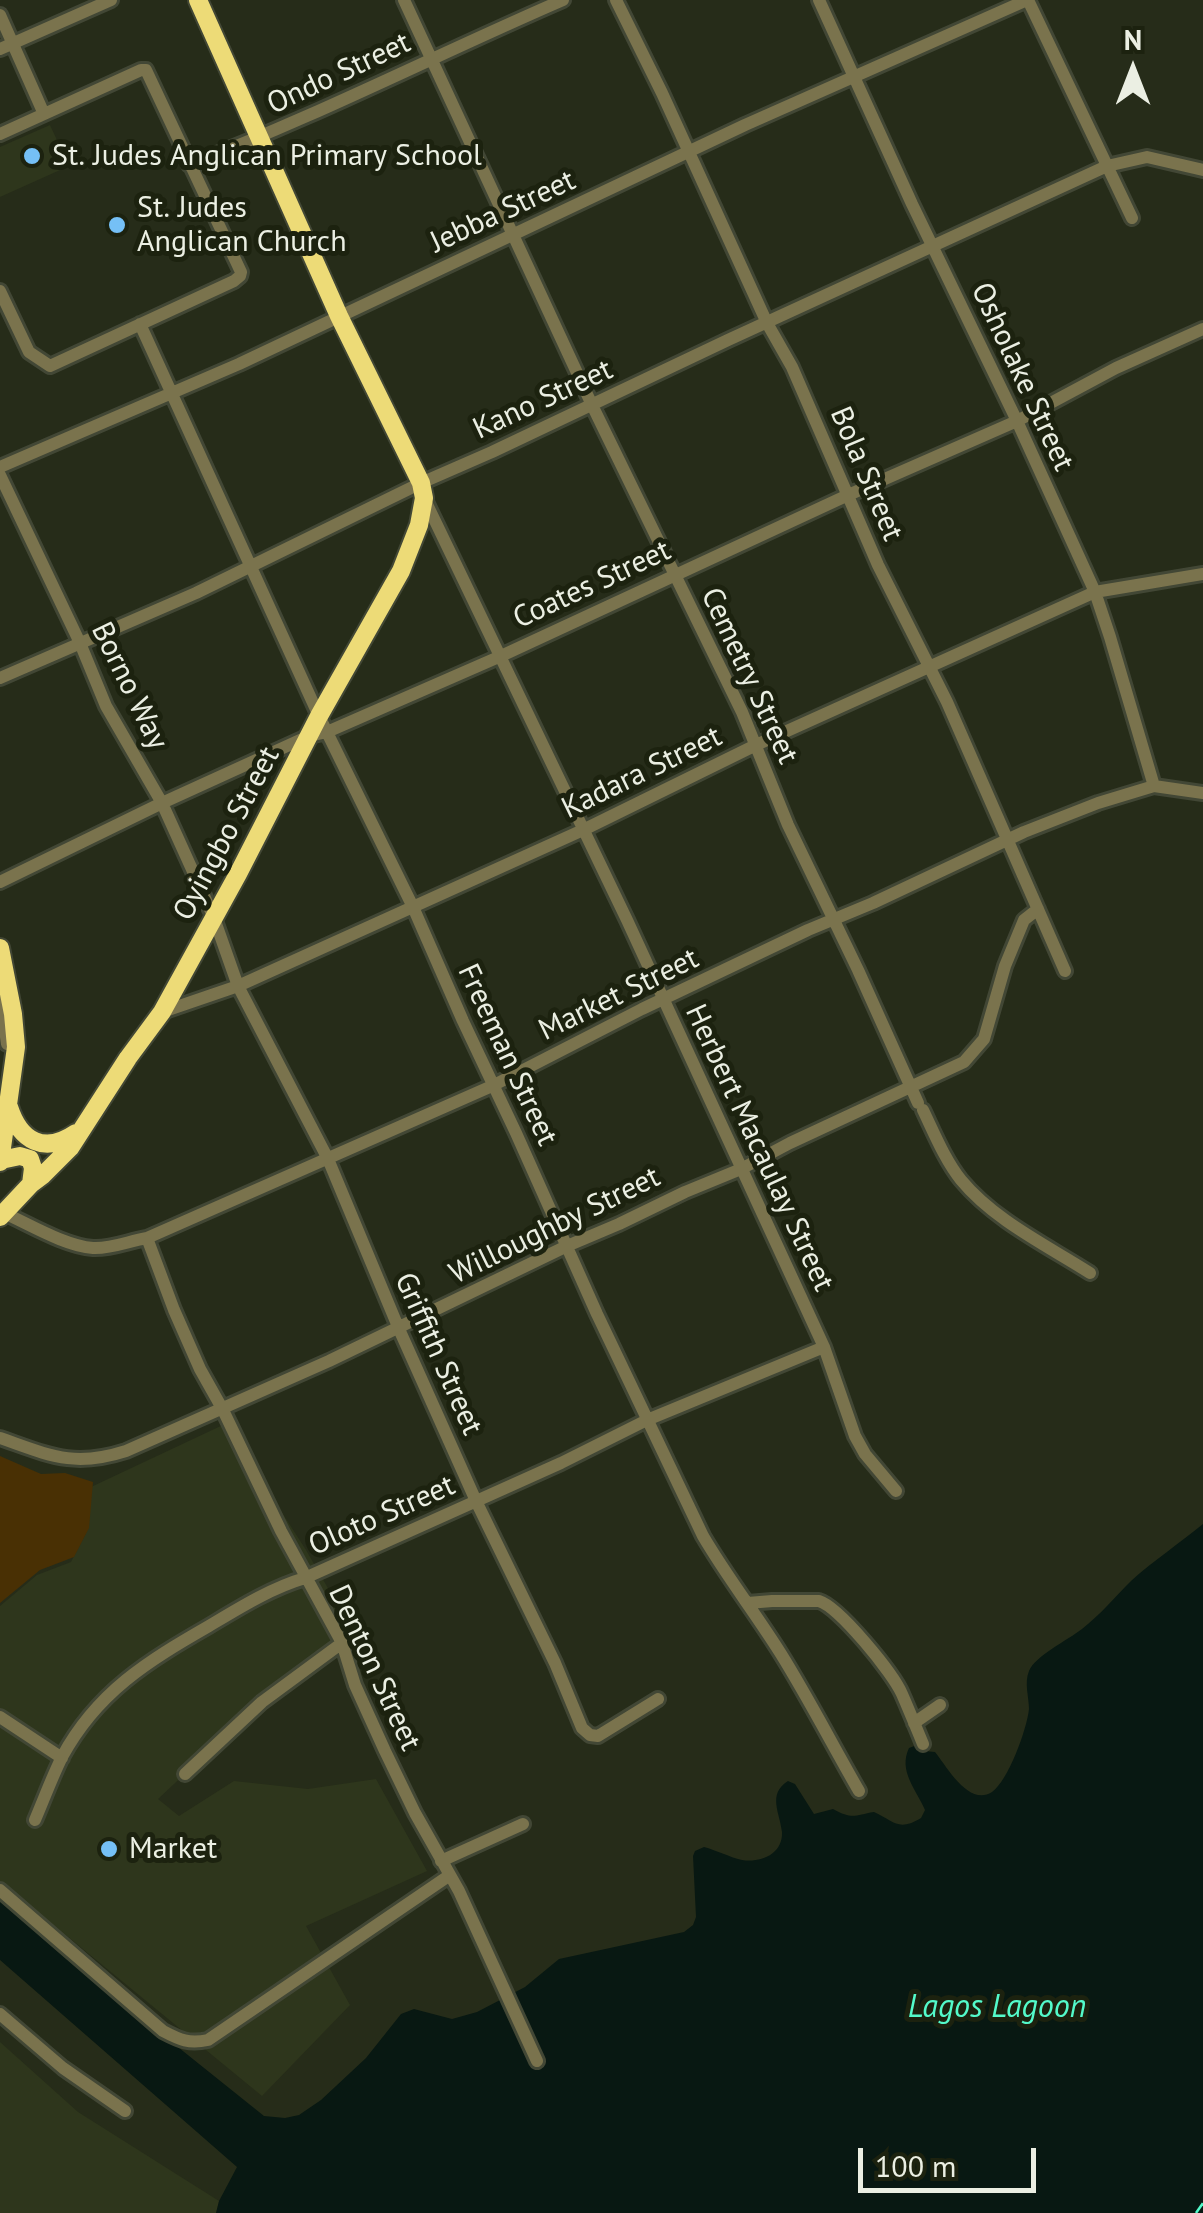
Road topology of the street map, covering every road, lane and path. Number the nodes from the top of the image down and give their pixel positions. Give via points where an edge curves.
1 (111, 0) edge
2 (198, 0) edge
3 (404, 0) edge
4 (563, 0) edge
5 (616, 0) edge
6 (819, 0) edge
7 (1027, 0) edge
8 (0, 15) edge
9 (6, 46) edge
10 (433, 58) junction
11 (854, 76) junction
12 (44, 114) junction
13 (0, 134) edge
14 (260, 138) junction
15 (688, 153) junction
16 (190, 164) junction
17 (1107, 166) junction
18 (1203, 170) edge
19 (1132, 218) dead end
20 (512, 236) junction
21 (932, 248) junction
22 (0, 291) edge
23 (339, 316) junction
24 (767, 323) junction
25 (140, 324) junction
26 (1203, 329) edge
27 (172, 392) junction
28 (592, 406) junction
29 (1017, 420) junction
30 (0, 467) edge
31 (0, 475) edge
32 (422, 490) junction
33 (846, 496) junction
34 (251, 566) junction
35 (674, 574) junction
36 (1203, 574) edge
37 (1094, 592) junction
38 (80, 644) junction
39 (501, 656) junction
40 (928, 666) junction
41 (0, 678) edge
42 (318, 728) junction
43 (756, 745) junction
44 (1154, 786) junction
45 (1203, 793) edge
46 (162, 803) junction
47 (583, 830) junction
48 (1006, 840) junction
49 (0, 882) edge
50 (413, 906) junction
51 (1038, 909) junction
52 (214, 918) junction
53 (834, 919) junction
54 (0, 948) edge
55 (1064, 971) dead end
56 (238, 986) junction
57 (0, 994) edge
58 (662, 1000) junction
59 (162, 1012) junction
60 (492, 1086) junction
61 (912, 1088) junction
62 (8, 1107) junction
63 (86, 1125) junction
64 (328, 1159) junction
65 (0, 1161) edge
66 (741, 1169) junction
67 (31, 1184) junction
68 (2, 1215) edge
69 (148, 1238) junction
70 (567, 1246) junction
71 (1090, 1273) dead end
72 (399, 1329) junction
73 (824, 1347) junction
74 (223, 1410) junction
75 (647, 1420) junction
76 (0, 1438) edge
77 (896, 1492) dead end
78 (476, 1502) junction
79 (305, 1578) junction
80 (748, 1603) junction
81 (342, 1643) junction
82 (658, 1699) dead end
83 (940, 1705) dead end
84 (0, 1717) edge
85 (914, 1723) junction
86 (923, 1744) dead end
87 (62, 1758) junction
88 (185, 1774) dead end
89 (859, 1791) dead end
90 (35, 1820) dead end
91 (523, 1824) dead end
92 (440, 1861) junction
93 (450, 1876) junction
94 (0, 1890) edge
95 (0, 2014) edge
96 (536, 2061) dead end
97 (125, 2111) dead end

1 - 9 street
2 - 14 highway
3 - 10 street, Cemetry Street
4 - 10 street, Ondo Street
5 - 15 street, Bola Street
6 - 11 street, Osholake Street
7 - 11 street, Jebba Street
7 - 17 street
8 - 9 street
9 - 12 street
10 - 14 street, Ondo Street
10 - 20 street, Cemetry Street
11 - 15 street, Jebba Street
11 - 21 street, Osholake Street
12 - 13 street
12 - 16 street via 146,70
14 - 16 street, Ondo Street
14 - 23 highway
15 - 20 street, Jebba Street
15 - 24 street, Bola Street
16 - 25 street via 240,276
17 - 18 street, Kano Street via 1147,157
17 - 19 street
17 - 21 street, Kano Street
20 - 23 street, Jebba Street
20 - 28 street, Cemetry Street
21 - 24 street, Kano Street
21 - 29 street, Osholake Street
22 - 25 street via 29,352 50,366
23 - 27 street, Jebba Street
23 - 32 highway
24 - 28 street, Kano Street
24 - 33 street, Bola Street
25 - 27 street, Freeman Street
26 - 29 street, Coates Street
27 - 30 street, Jebba Street
27 - 34 street, Freeman Street
28 - 32 street, Kano Street
28 - 35 street, Cemetry Street
29 - 33 street, Coates Street
29 - 37 street, Osholake Street
31 - 38 street, Borno Way
32 - 34 street, Kano Street
32 - 39 street, Herbert Macaulay Street
32 - 42 highway, Oyingbo Street via 407,557
33 - 35 street, Coates Street
33 - 40 street, Bola Street
34 - 38 street, Kano Street
34 - 42 street, Freeman Street
35 - 39 street, Coates Street
35 - 43 street, Cemetry Street
36 - 37 street, Kadara Street
37 - 40 street, Kadara Street
37 - 44 street, Osholake Street
38 - 41 street, Kano Street
38 - 46 street, Borno Way via 106,706
39 - 42 street, Coates Street
39 - 47 street, Herbert Macaulay Street
40 - 43 street, Kadara Street
40 - 48 street, Bola Street
42 - 46 street, Coates Street
42 - 50 street, Freeman Street
42 - 52 highway, Oyingbo Street
43 - 47 street, Kadara Street
43 - 53 street, Cemetry Street
44 - 45 street, Market Street
44 - 48 street, Market Street
46 - 49 street, Coates Street
46 - 52 street, Borno Way
47 - 50 street, Kadara Street
47 - 58 street, Herbert Macaulay Street
48 - 51 street, Bola Street
48 - 53 street, Market Street
50 - 56 street, Kadara Street
50 - 60 street, Freeman Street
51 - 55 street, Bola Street
51 - 61 street, Willoughby Street via 1024,920 984,1039 964,1062
52 - 56 street, Griffith Street
52 - 59 highway, Oyingbo Street
53 - 58 street, Market Street
53 - 61 street, Cemetry Street
54 - 62 highway via 16,1048
56 - 59 street, Kadara Street
56 - 64 street, Griffith Street
57 - 62 street
58 - 60 street, Market Street
58 - 66 street, Herbert Macaulay Street
59 - 63 highway, Oyingbo Street
60 - 64 street, Market Street
60 - 70 street, Freeman Street
61 - 66 street, Willoughby Street
61 - 71 street, Cemetry Street via 960,1179 998,1214
62 - 63 highway via 20,1130 37,1143 59,1142
62 - 65 highway
63 - 67 highway, Oyingbo Street
64 - 69 street, Market Street
64 - 72 street, Griffith Street
65 - 67 highway via 30,1159
66 - 70 street, Willoughby Street
66 - 73 street, Herbert Macaulay Street
67 - 68 highway, Oyingbo Street
68 - 69 street, Market Street via 91,1248
69 - 74 street, Denton Street
70 - 72 street, Willoughby Street
70 - 75 street, Freeman Street
72 - 74 street, Willoughby Street
72 - 78 street, Griffith Street
73 - 75 street, Oloto Street
73 - 77 street, Herbert Macaulay Street via 854,1436
74 - 76 street, Willoughby Street via 102,1459 66,1460
74 - 79 street, Denton Street
75 - 78 street, Oloto Street
75 - 80 street, Freeman Street via 702,1536
78 - 79 street, Oloto Street
78 - 82 street, Griffith Street via 582,1728 605,1733
79 - 81 street, Denton Street
79 - 87 street, Oloto Street via 146,1662 85,1720
80 - 85 street via 826,1603 901,1691
80 - 89 street, Freeman Street
81 - 88 street via 262,1702
81 - 92 street, Denton Street via 354,1685
83 - 85 street
84 - 87 street
85 - 86 street
87 - 90 street, Oloto Street
91 - 92 street
92 - 93 street, Denton Street
93 - 94 street via 208,2040 192,2043 163,2031
93 - 96 street, Denton Street
95 - 97 street

